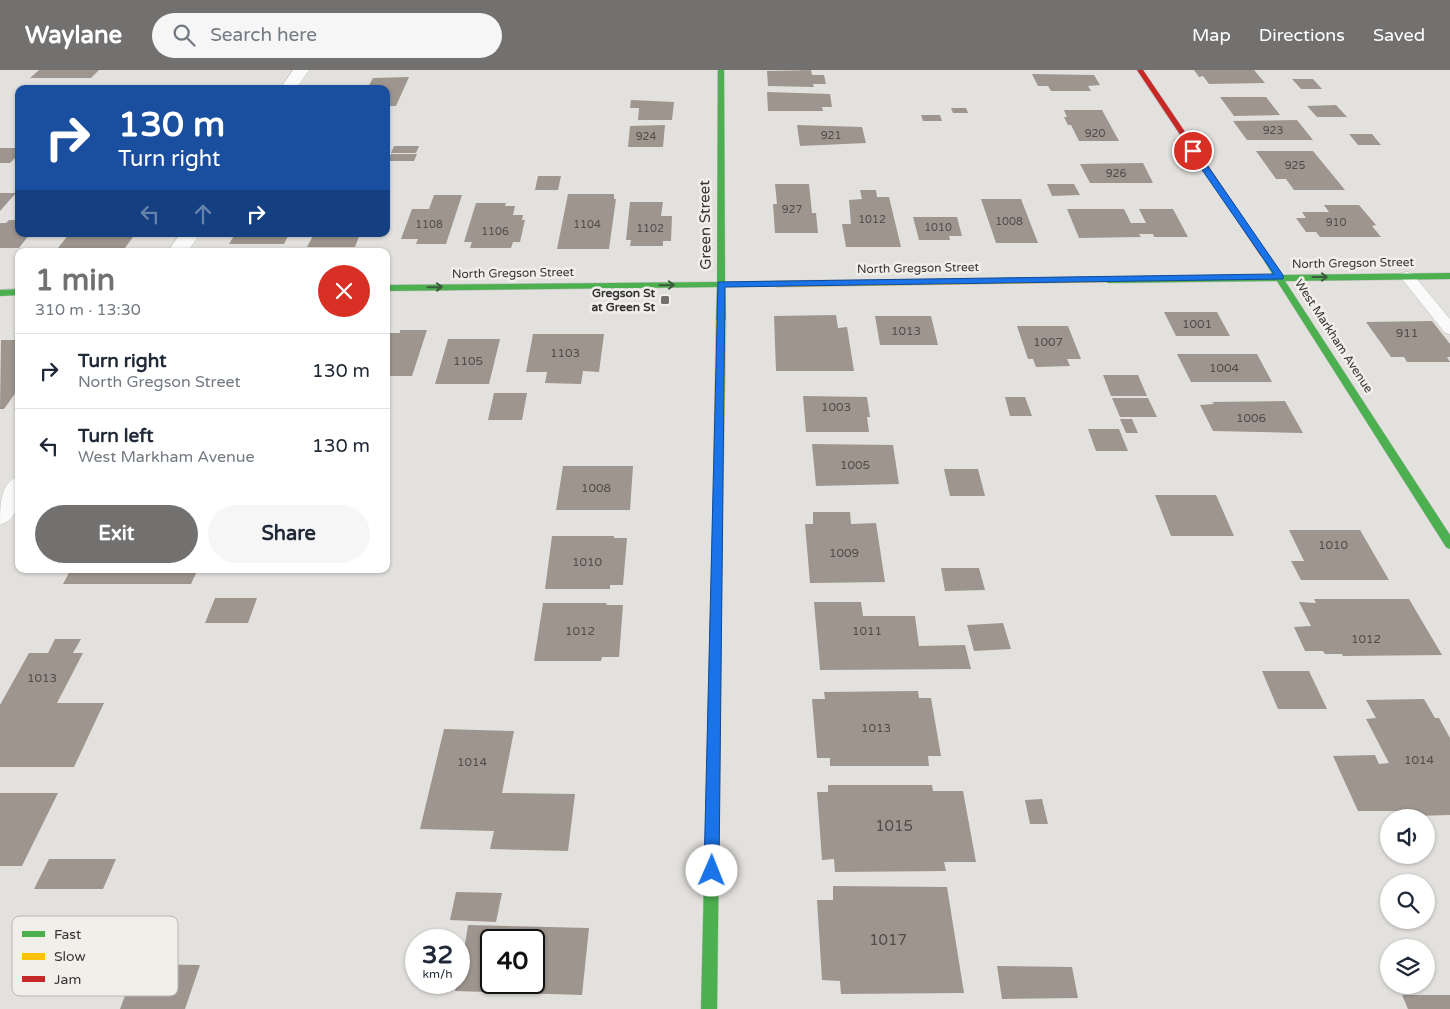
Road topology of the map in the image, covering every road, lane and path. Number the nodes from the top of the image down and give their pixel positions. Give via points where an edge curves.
1 (301, 70) edge
2 (721, 70) edge
3 (1140, 70) edge
4 (291, 85) edge
5 (188, 237) edge
6 (180, 248) edge
7 (1407, 276) junction
8 (1450, 276) edge
9 (1280, 277) junction
10 (721, 284) junction
11 (390, 288) edge
12 (15, 292) edge
13 (0, 293) edge
14 (1450, 329) edge
15 (15, 492) edge
16 (0, 514) edge
17 (1450, 544) edge
18 (709, 1009) edge

1 - 4 street
2 - 10 street, Green Street
3 - 9 street, West Markham Avenue
5 - 6 street
7 - 8 street, North Gregson Street
9 -> 7 street, North Gregson Street
7 - 14 lane
9 - 10 street, North Gregson Street
9 - 17 street, West Markham Avenue
11 -> 10 street, North Gregson Street
10 - 18 street, Green Street
12 - 13 street
15 - 16 street

